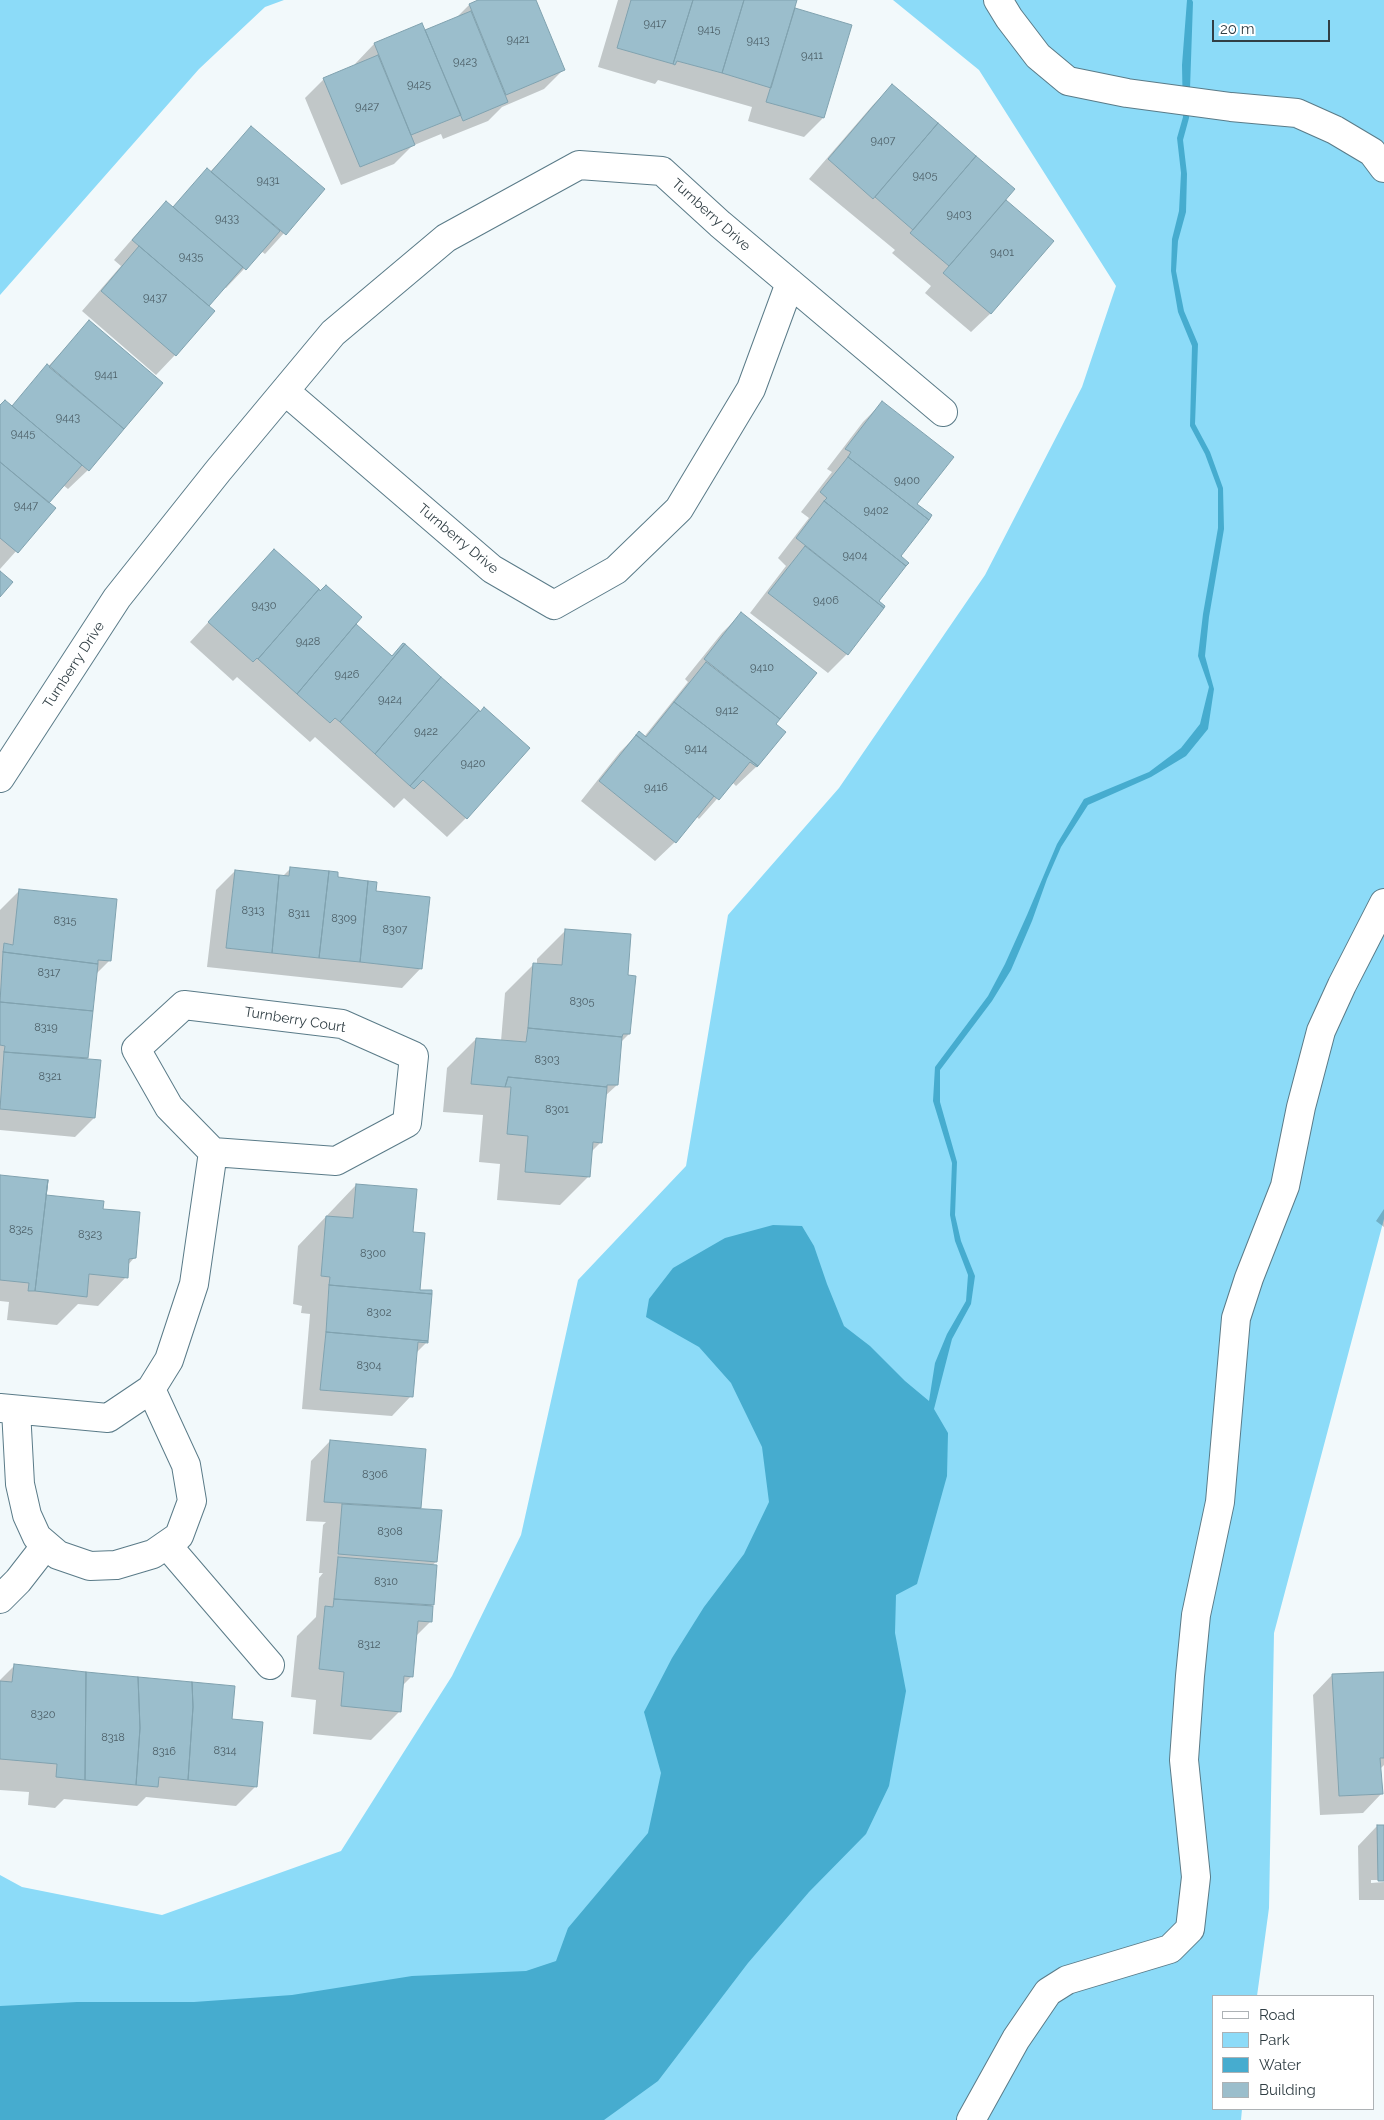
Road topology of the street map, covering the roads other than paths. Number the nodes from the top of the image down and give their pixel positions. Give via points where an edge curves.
1 (998, 0) edge
2 (1384, 168) edge
3 (790, 283) junction
4 (284, 391) junction
5 (943, 412) dead end
6 (0, 778) edge
7 (1384, 903) edge
8 (213, 1152) junction
9 (151, 1389) junction
10 (8, 1409) edge
11 (46, 1545) junction
12 (167, 1545) junction
13 (0, 1599) edge
14 (270, 1665) dead end
15 (971, 2120) edge

1 - 2 street via 1038,56 1068,81 1127,93 1297,113 1372,152
3 - 4 street, Turnberry Drive via 662,171 579,165 446,238 333,333
3 - 4 street, Turnberry Drive via 752,389 679,509 616,570 554,605 492,569
3 - 5 street, Turnberry Drive
4 - 6 street, Turnberry Drive via 117,598
7 - 15 street via 1321,1031 1285,1186 1248,1278 1236,1318 1220,1502 1196,1614 1188,1695 1184,1760 1196,1877 1190,1929 1170,1949 1067,1980 1048,1992 1016,2039
8 - 8 street, Turnberry Court via 336,1161 407,1123 414,1056 342,1024 184,1005 136,1050 169,1107
8 - 9 street via 194,1284 169,1360
9 - 10 street via 108,1418
9 - 12 street via 186,1465 192,1501 179,1536
10 - 11 street via 27,1515 37,1537
11 - 12 street via 58,1555 90,1566 116,1565 153,1554
11 - 13 street
12 - 14 street

